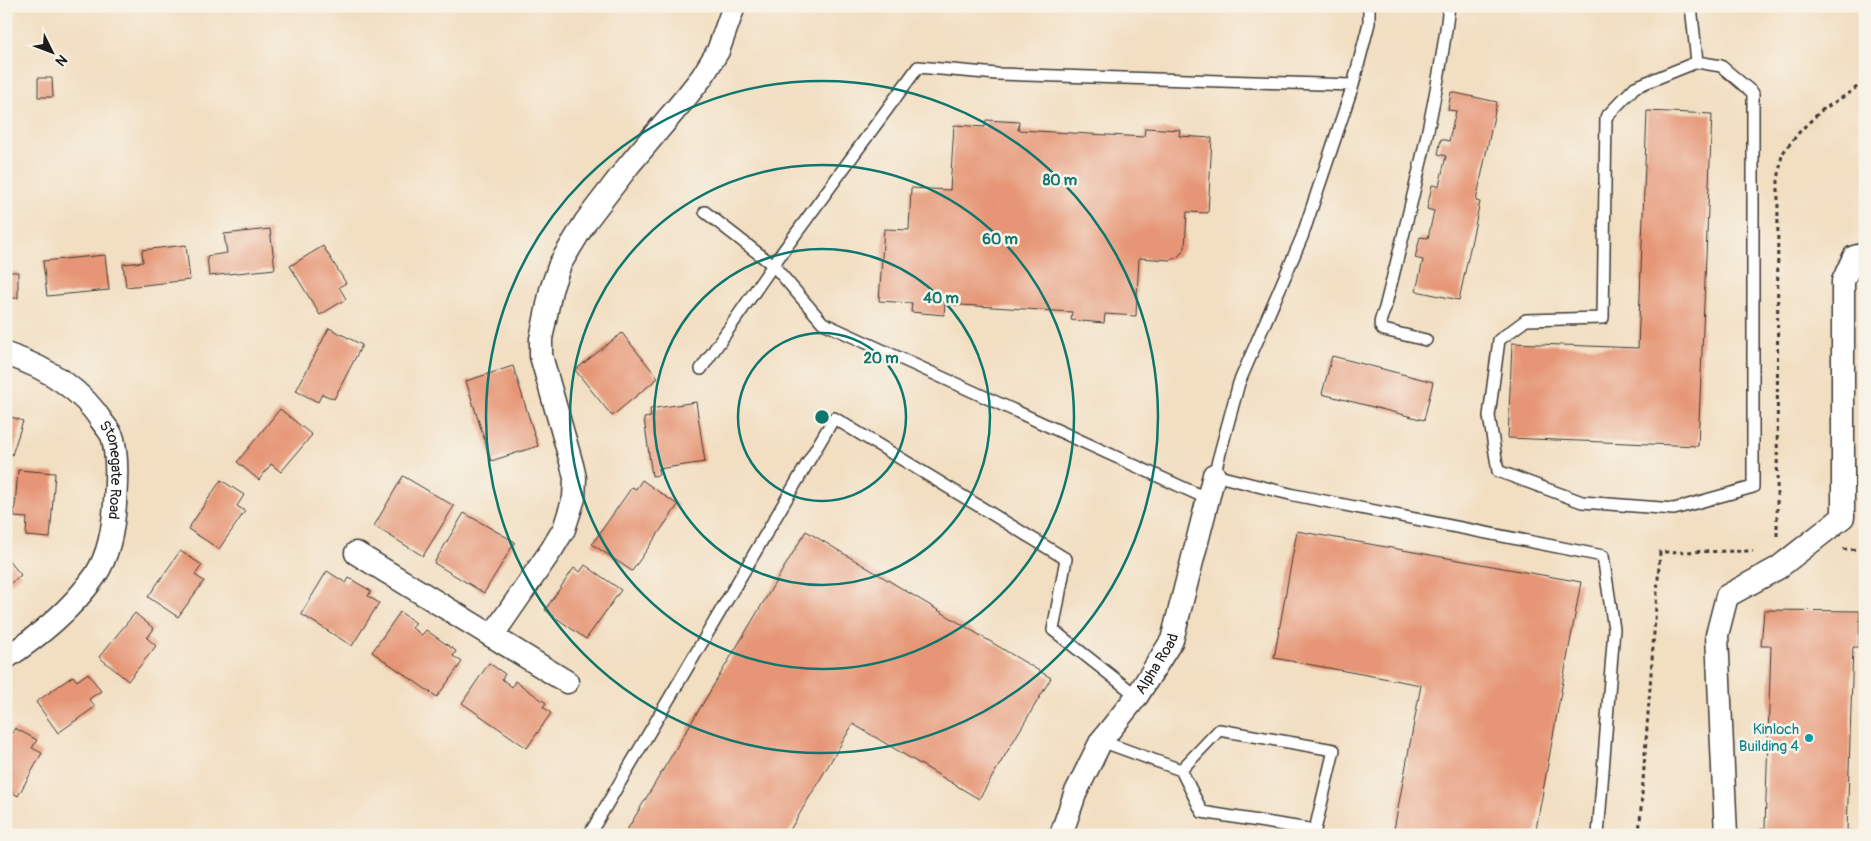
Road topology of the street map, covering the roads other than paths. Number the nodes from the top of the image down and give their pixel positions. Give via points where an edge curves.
1 (734, 6) edge
2 (1369, 6) edge
3 (1449, 6) edge
4 (1692, 6) edge
5 (1697, 62) junction
6 (1353, 85) junction
7 (705, 212) dead end
8 (1865, 254) edge
9 (773, 264) junction
10 (1426, 340) dead end
11 (6, 354) edge
12 (701, 369) dead end
13 (1214, 475) junction
14 (1208, 499) junction
15 (356, 553) dead end
16 (492, 636) junction
17 (6, 658) edge
18 (567, 682) dead end
19 (1137, 696) junction
20 (1101, 741) junction
21 (1181, 770) junction
22 (589, 835) edge
23 (1060, 835) edge
24 (1598, 835) edge
25 (1726, 835) edge

1 - 16 street via 718,51 702,77 603,197 560,264 544,318 540,347 572,465 574,498 564,529
2 - 6 lane via 1369,23
3 - 10 lane via 1443,55 1416,183 1380,324 1384,330
4 - 5 lane
5 - 5 lane via 1636,87 1606,117 1603,318 1526,320 1499,340 1489,416 1498,471 1582,502 1674,509 1753,487 1753,93 1721,66
6 - 9 lane via 997,74 918,67
6 - 13 lane via 1302,237 1239,383
7 - 9 lane
8 - 25 street via 1854,257 1843,281 1843,517 1778,568 1727,596 1717,635
9 - 12 lane
9 - 14 lane via 823,323
11 - 17 street, Stonegate Road via 42,369 85,400 113,438 116,465 111,537 96,574 56,621
13 - 14 street, Alpha Road
13 - 24 lane via 1303,497 1603,556 1614,629
14 - 19 street, Alpha Road via 1172,640
15 - 16 street
16 - 18 street
19 - 20 street, Alpha Road
19 - 22 lane via 1053,630 1066,559 834,418
20 - 21 lane
20 - 23 street, Alpha Road via 1075,794
21 - 21 lane via 1219,730 1334,750 1316,830 1202,812

